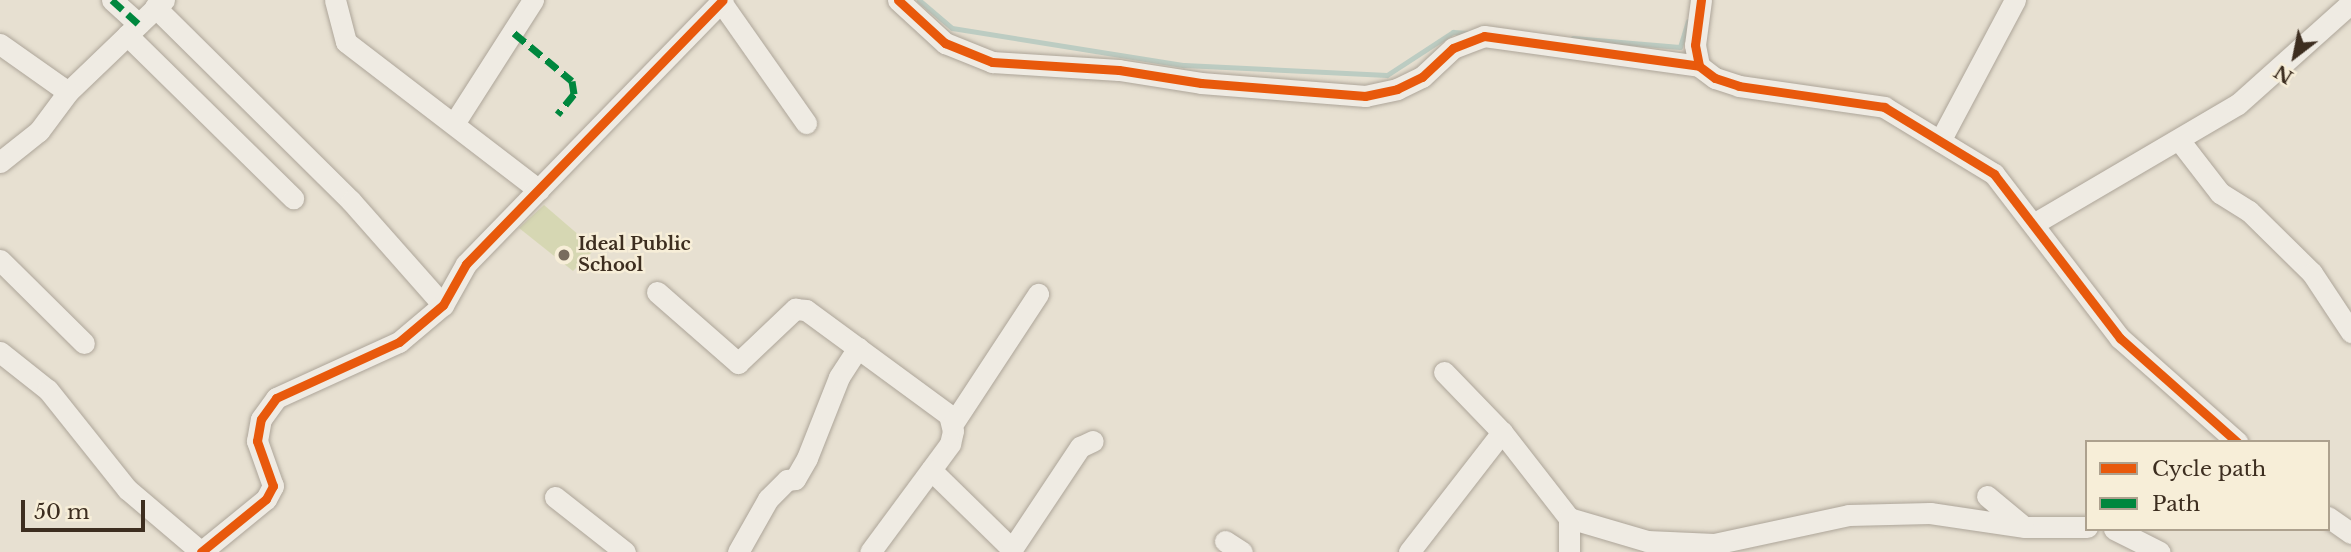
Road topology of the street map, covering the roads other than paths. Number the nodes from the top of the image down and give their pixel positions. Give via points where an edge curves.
1 (112, 0) edge
2 (335, 0) edge
3 (533, 0) edge
4 (898, 0) edge
5 (1701, 0) edge
6 (2015, 0) edge
7 (722, 1) edge
8 (2351, 3) edge
9 (160, 4) edge
10 (133, 29) junction
11 (0, 44) edge
12 (1699, 66) junction
13 (68, 92) junction
14 (455, 122) junction
15 (806, 123) dead end
16 (2179, 140) junction
17 (1940, 141) junction
18 (0, 162) edge
19 (539, 190) junction
20 (293, 198) dead end
21 (2035, 223) junction
22 (0, 260) edge
23 (657, 292) dead end
24 (1038, 294) dead end
25 (443, 305) junction
26 (2351, 332) edge
27 (84, 343) dead end
28 (858, 348) junction
29 (0, 352) edge
30 (1444, 372) dead end
31 (952, 425) junction
32 (1502, 432) junction
33 (2234, 440) edge
34 (1093, 441) dead end
35 (931, 470) junction
36 (1987, 496) dead end
37 (555, 497) dead end
38 (1569, 518) junction
39 (2330, 518) edge
40 (2025, 527) junction
41 (2085, 527) edge
42 (2118, 531) edge
43 (2351, 533) edge
44 (201, 552) edge
45 (625, 552) edge
46 (738, 552) edge
47 (870, 552) edge
48 (1409, 552) edge
49 (1569, 552) edge
50 (2160, 552) edge

1 - 10 street
2 - 14 street via 346,42
3 - 14 street
4 - 12 street via 946,43 992,62 1119,70 1200,83 1364,96 1397,89 1422,77 1453,48 1484,36
5 - 12 street via 1695,45
6 - 17 street
7 - 15 street
7 - 19 street
8 - 16 street via 2238,104
9 - 10 street
9 - 25 street via 351,201
10 - 13 street
10 - 20 street
11 - 13 street
12 - 17 street via 1715,78 1739,86 1884,107
13 - 18 street via 39,131
14 - 19 street
16 - 21 street
16 - 26 street via 2220,193 2249,211 2312,273
17 - 21 street via 1994,174
19 - 25 street via 466,264
21 - 33 street via 2120,338
22 - 27 street
23 - 28 street via 738,363 796,309 806,310
24 - 31 street
25 - 44 street via 399,342 276,398 261,419 257,441 273,486 266,499
28 - 31 street via 949,415
28 - 46 street via 839,377 795,479 787,480 768,499
29 - 44 street via 48,390 127,489
30 - 32 street
31 - 35 street via 950,444
32 - 38 street
32 - 48 street
34 - 35 street via 1080,447 1012,549
35 - 47 street
36 - 40 street
37 - 45 street
38 - 40 street via 1647,541 1714,544 1849,515 1930,513
38 - 49 street
39 - 43 street
40 - 41 street
42 - 50 street

